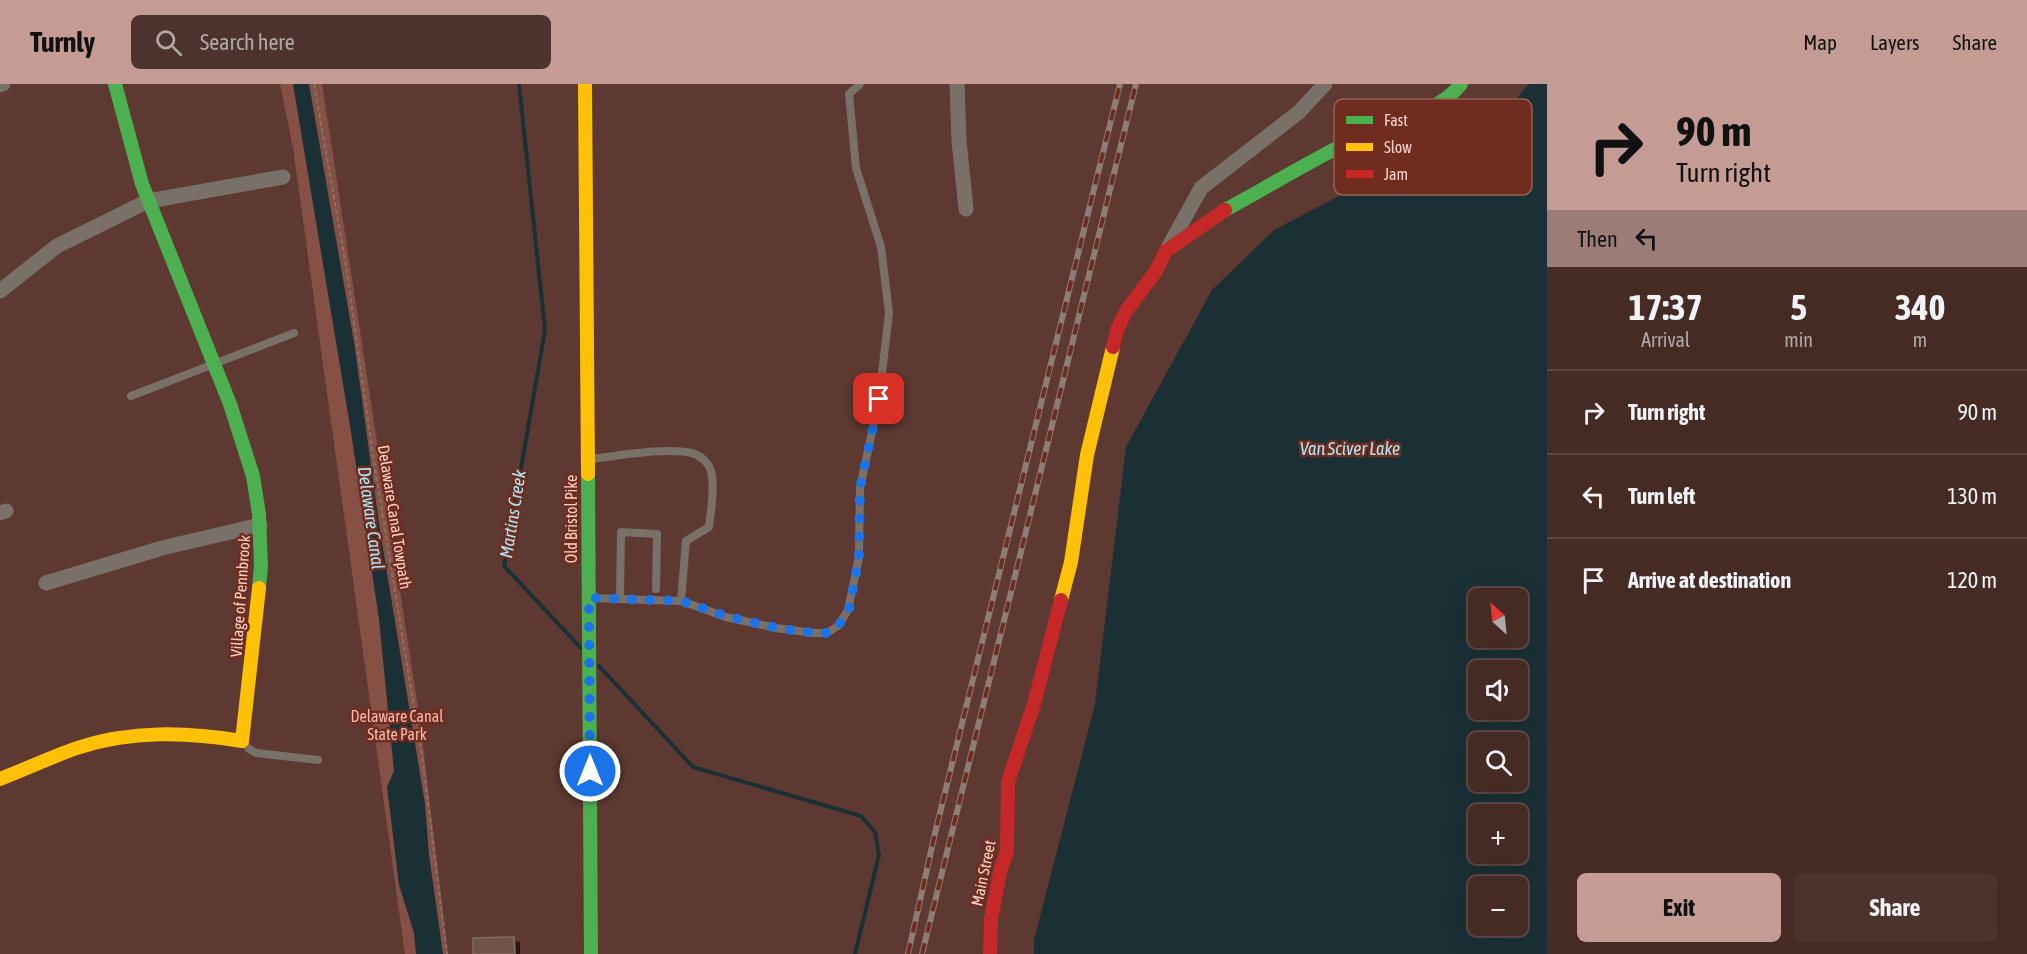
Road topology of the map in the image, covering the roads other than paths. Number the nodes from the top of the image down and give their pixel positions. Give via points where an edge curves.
1 (115, 84) edge
2 (585, 84) edge
3 (860, 84) edge
4 (957, 84) edge
5 (1325, 84) edge
6 (1461, 84) edge
7 (1444, 99) edge
8 (1334, 150) edge
9 (283, 177) dead end
10 (148, 201) junction
11 (966, 209) dead end
12 (1166, 251) junction
13 (0, 291) edge
14 (294, 333) dead end
15 (213, 363) junction
16 (131, 396) dead end
17 (588, 459) junction
18 (260, 525) junction
19 (46, 583) dead end
20 (656, 589) dead end
21 (589, 598) junction
22 (620, 599) junction
23 (681, 601) junction
24 (242, 741) junction
25 (318, 760) dead end
26 (0, 779) edge
27 (591, 954) edge
28 (990, 954) edge

1 - 10 street, Village of Pennbrook
2 - 17 street, Old Bristol Pike
3 - 23 lane via 849,94 856,168 881,247 889,314 879,399 860,488 859,557 849,610 838,626 827,633 813,633 726,616
4 - 11 street
5 - 12 street via 1299,112 1201,188
6 - 7 street
8 - 12 street via 1216,214
9 - 10 street
10 - 13 street via 57,246
10 - 15 street, Village of Pennbrook
12 - 28 street, Main Street via 1117,330 1088,455 1071,562 1035,704 1008,782 1007,851 990,919
14 - 15 lane
15 - 16 lane
15 - 18 street, Village of Pennbrook via 244,444
17 - 21 street, Old Bristol Pike
17 - 23 lane via 657,452 693,453 706,460 711,471 709,527 686,541
18 - 19 street via 162,548
18 - 24 street, Village of Pennbrook via 261,566
20 - 22 lane via 657,534 621,532
21 - 22 lane
21 - 27 street, Old Bristol Pike
22 - 23 lane
24 - 25 lane via 256,753
24 - 26 street via 192,734 132,735 76,748

